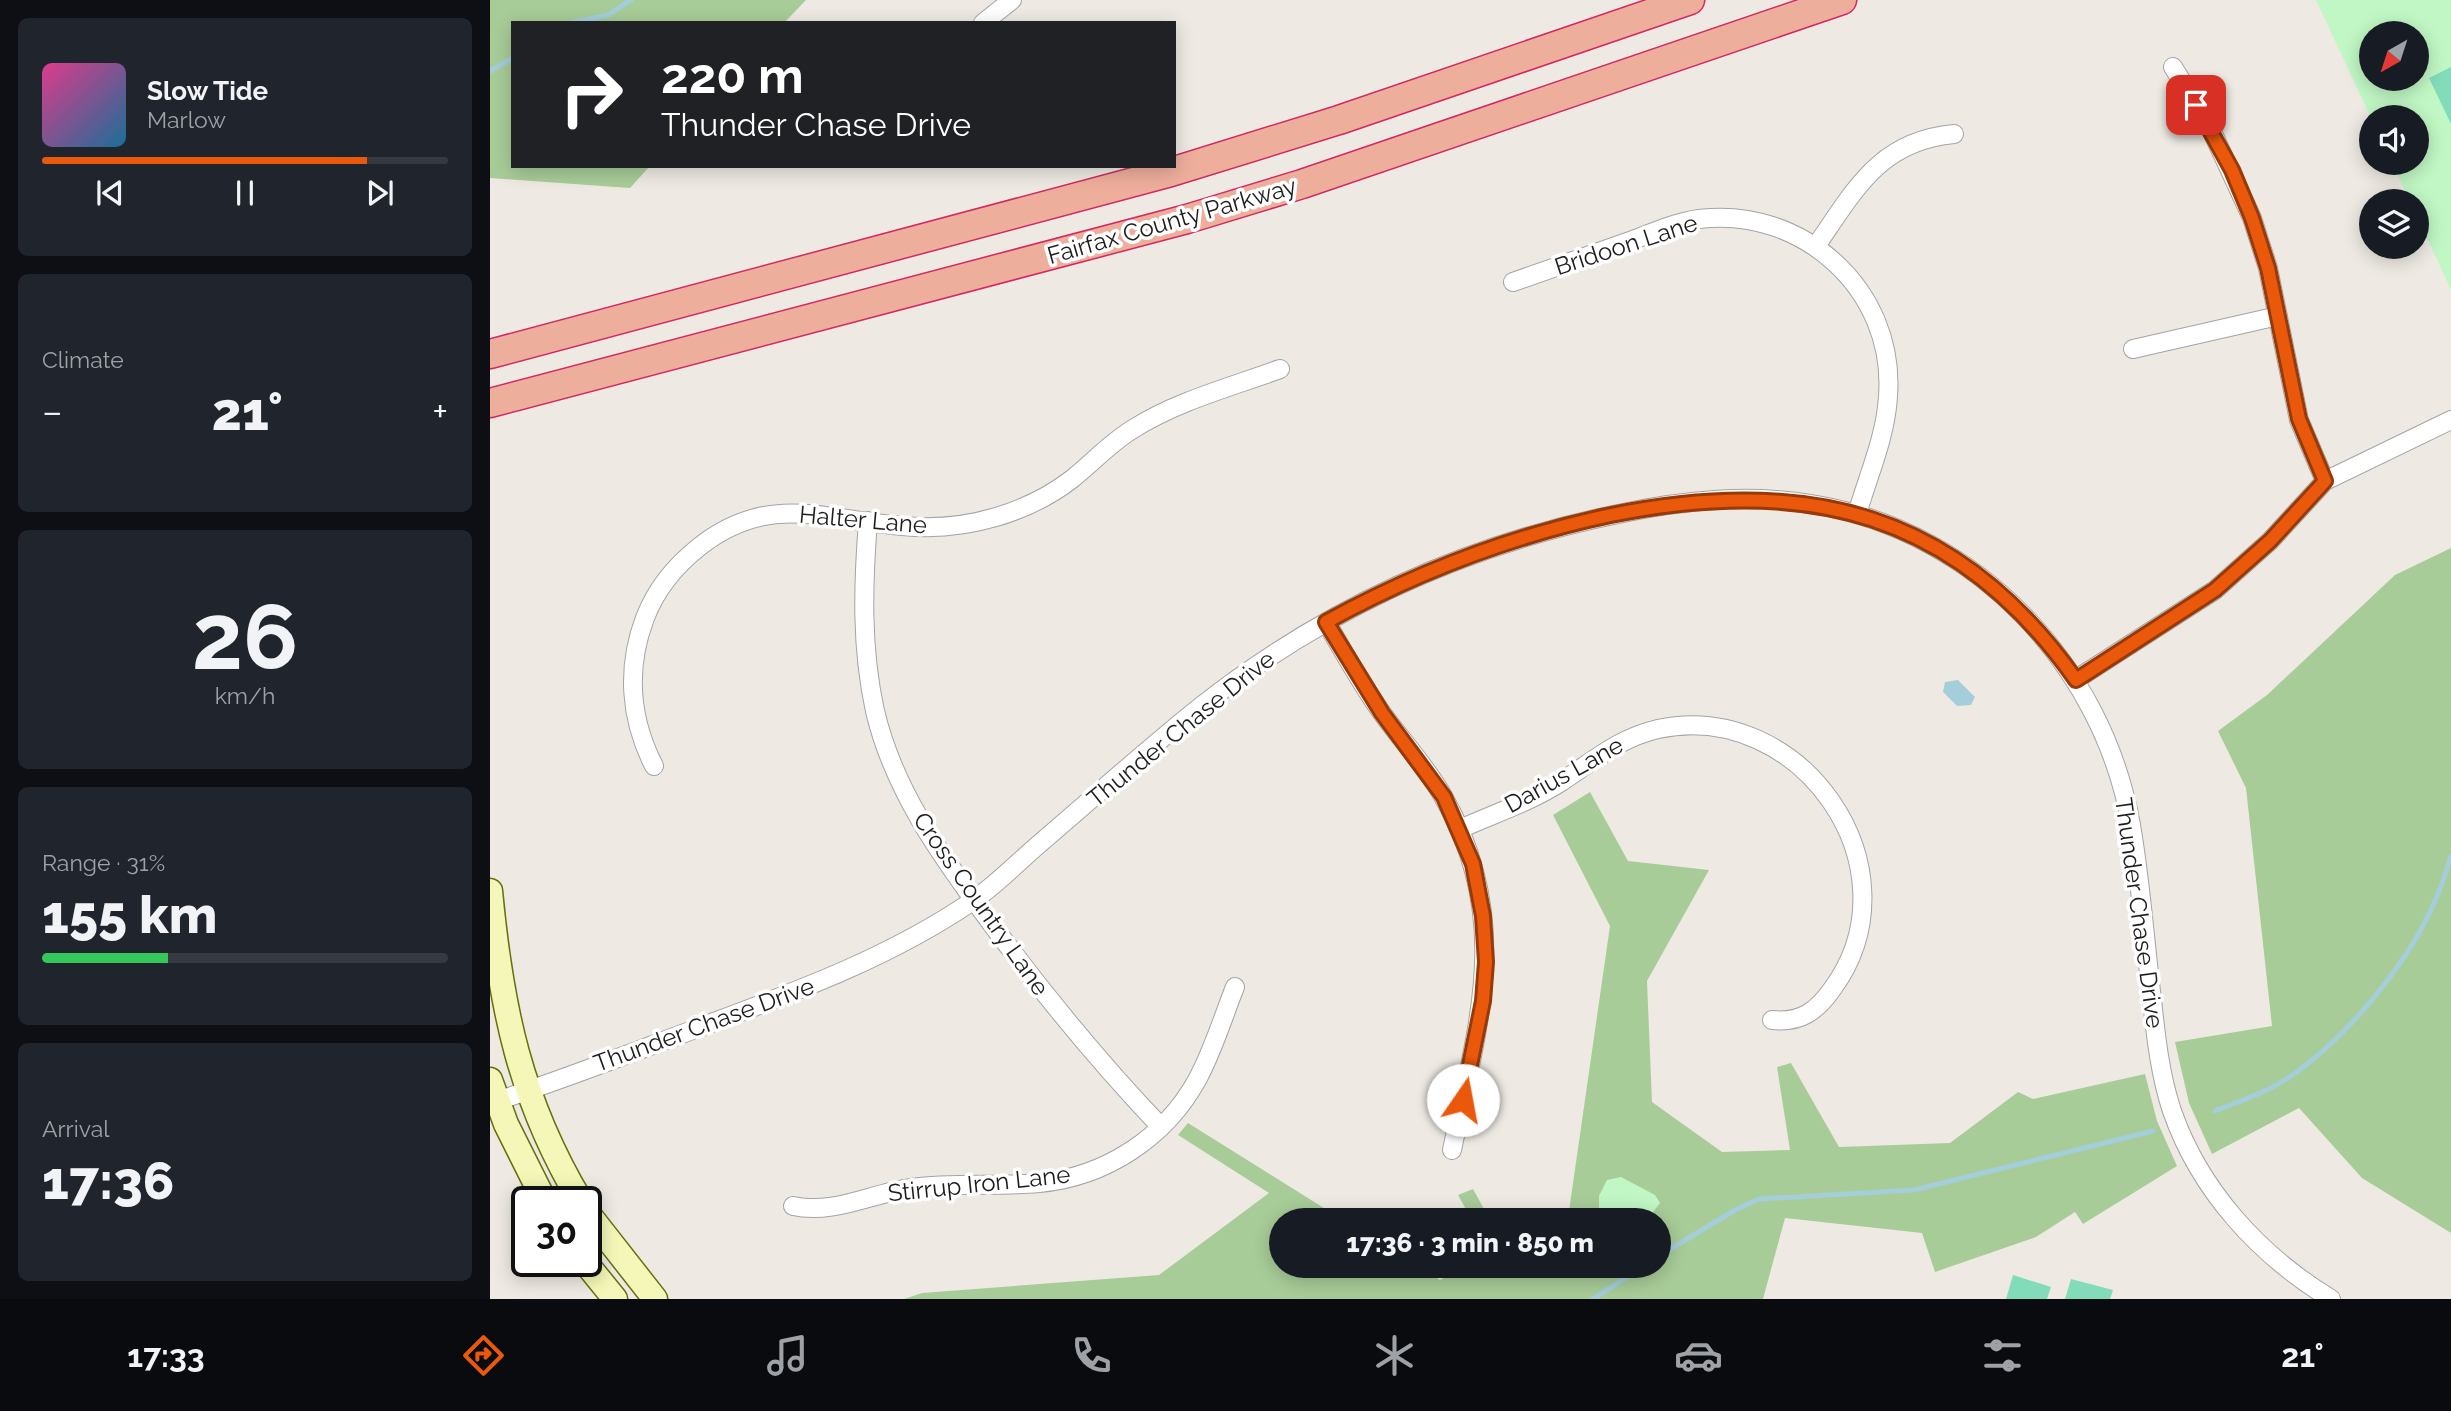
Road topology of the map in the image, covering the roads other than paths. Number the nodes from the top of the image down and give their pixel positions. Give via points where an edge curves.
1 (1012, 0) edge
2 (1690, 0) edge
3 (1842, 0) edge
4 (986, 21) edge
5 (2174, 67) dead end
6 (1954, 134) dead end
7 (1816, 246) junction
8 (1513, 282) dead end
9 (2278, 316) junction
10 (2133, 349) dead end
11 (490, 354) edge
12 (1280, 369) dead end
13 (490, 403) edge
14 (2451, 420) edge
15 (2325, 481) junction
16 (1857, 514) junction
17 (868, 521) junction
18 (1326, 622) junction
19 (2076, 680) junction
20 (654, 766) dead end
21 (1460, 829) junction
22 (490, 891) edge
23 (974, 900) junction
24 (1235, 986) dead end
25 (1772, 1020) dead end
26 (493, 1090) edge
27 (528, 1091) junction
28 (1161, 1127) junction
29 (1452, 1150) dead end
30 (538, 1186) edge
31 (572, 1186) edge
32 (793, 1206) dead end
33 (602, 1231) edge
34 (597, 1277) edge
35 (615, 1299) edge
36 (655, 1299) edge
37 (2330, 1299) edge

1 - 4 street
2 - 11 highway, Fairfax County Parkway via 1183,169
3 - 13 highway, Fairfax County Parkway via 1187,219
5 - 9 street via 2232,170 2268,268
6 - 7 street via 1912,142 1879,163
7 - 8 street, Bridoon Lane via 1754,220 1696,219
7 - 16 street, Bridoon Lane via 1859,288 1874,314 1886,353 1886,417
9 - 10 street
9 - 15 street via 2299,419
12 - 17 street, Halter Lane via 1157,415 1131,430 1071,480 1023,508 983,521 940,527
14 - 15 street
15 - 19 street via 2270,541 2215,590
16 - 18 street, Thunder Chase Drive via 1786,500 1741,498 1630,511 1497,545 1435,568
16 - 19 street, Thunder Chase Drive via 1900,530 1969,568 2027,618
17 - 20 street, Halter Lane via 815,512 763,516 706,541 668,577 648,609 634,658 637,722
17 - 23 street, Cross Country Lane via 864,629 876,712 900,782 919,819
18 - 21 street via 1382,713 1444,797
18 - 23 street, Thunder Chase Drive via 1196,711
19 - 37 street, Thunder Chase Drive via 2101,728 2125,798 2157,1047 2173,1112 2194,1160 2228,1211 2274,1259
21 - 25 street, Darius Lane via 1543,792 1609,748 1658,729 1733,731 1774,747 1828,794 1851,838 1861,886 1856,941 1837,983 1810,1014
21 - 29 street via 1481,900 1486,962 1483,1001
22 - 27 main road via 506,1019
23 - 27 street, Thunder Chase Drive via 894,947 812,986
23 - 28 street, Cross Country Lane via 1067,1025
24 - 28 street, Stirrup Iron Lane via 1196,1081
26 - 27 street, Thunder Chase Drive
26 - 30 main road
27 - 31 main road
28 - 32 street, Stirrup Iron Lane via 1115,1161 1064,1179 912,1188 827,1209
33 - 36 main road
34 - 35 main road

